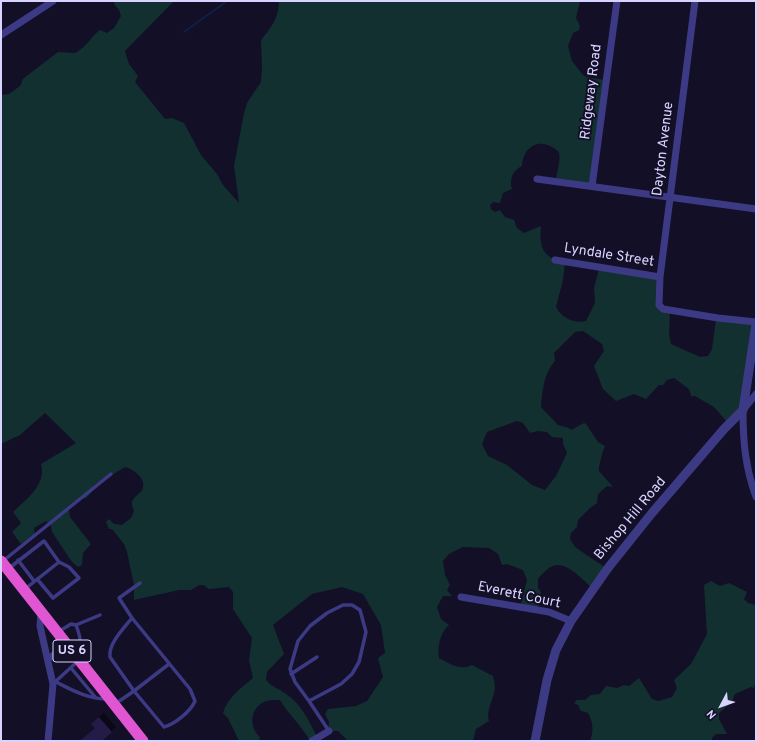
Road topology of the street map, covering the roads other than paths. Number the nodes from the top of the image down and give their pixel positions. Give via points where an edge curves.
1 (53, 1) edge
2 (617, 1) edge
3 (695, 1) edge
4 (1, 35) edge
5 (537, 179) dead end
6 (592, 186) junction
7 (672, 198) junction
8 (756, 210) edge
9 (555, 260) dead end
10 (660, 277) junction
11 (756, 323) edge
12 (756, 394) edge
13 (743, 410) junction
14 (111, 474) dead end
15 (756, 497) edge
16 (18, 560) junction
17 (59, 562) junction
18 (3, 564) edge
19 (36, 580) junction
20 (140, 583) dead end
21 (24, 590) junction
22 (461, 597) dead end
23 (41, 612) junction
24 (100, 615) dead end
25 (132, 618) junction
26 (571, 621) junction
27 (76, 625) junction
28 (57, 632) junction
29 (73, 657) junction
30 (317, 657) dead end
31 (48, 659) junction
32 (169, 664) junction
33 (291, 674) junction
34 (55, 683) junction
35 (134, 691) junction
36 (97, 699) junction
37 (310, 700) junction
38 (112, 702) junction
39 (329, 732) joint
40 (48, 741) edge
41 (143, 741) edge
42 (312, 741) edge
43 (535, 741) edge

1 - 4 street
2 - 6 street, Ridgeway Road
3 - 7 street, Dayton Avenue
5 - 6 street
6 - 7 street
7 - 8 street
7 - 10 street, Dayton Avenue
9 - 10 street, Lyndale Street
10 - 11 street, Dayton Avenue via 659,305 663,309
11 - 13 street
12 - 13 street
13 - 15 street via 743,449
13 - 26 street, Bishop Hill Road via 652,513 608,568
14 - 18 lane
16 - 17 lane via 44,541
16 - 18 lane
16 - 19 lane
17 - 19 lane
17 - 19 lane via 69,567 79,578 53,598
18 - 21 highway, US 6
19 - 21 lane
20 - 25 lane via 120,598
21 - 23 highway, US 6
22 - 26 street, Everett Court via 549,612
23 - 28 highway, US 6
23 - 31 street via 40,626
24 - 27 lane
25 - 32 lane
25 - 35 lane via 109,652 113,662
26 - 43 street, Bishop Hill Road via 556,650 547,680
27 - 28 lane via 71,624
27 - 29 lane via 81,639 80,647
28 - 29 highway, US 6
29 - 31 street
29 - 34 lane
29 - 36 lane
29 - 38 highway, US 6
30 - 33 lane
31 - 34 street
32 - 35 lane
32 - 35 lane via 190,689 195,701 192,708 170,725 164,727
33 - 37 lane
33 - 37 lane via 290,669 298,641 310,626 343,605 352,605 360,610 366,632 359,662 352,674 341,684
34 - 36 lane
34 - 40 street
35 - 38 lane
36 - 38 lane
37 - 39 lane
38 - 41 highway, US 6
39 - 42 street

